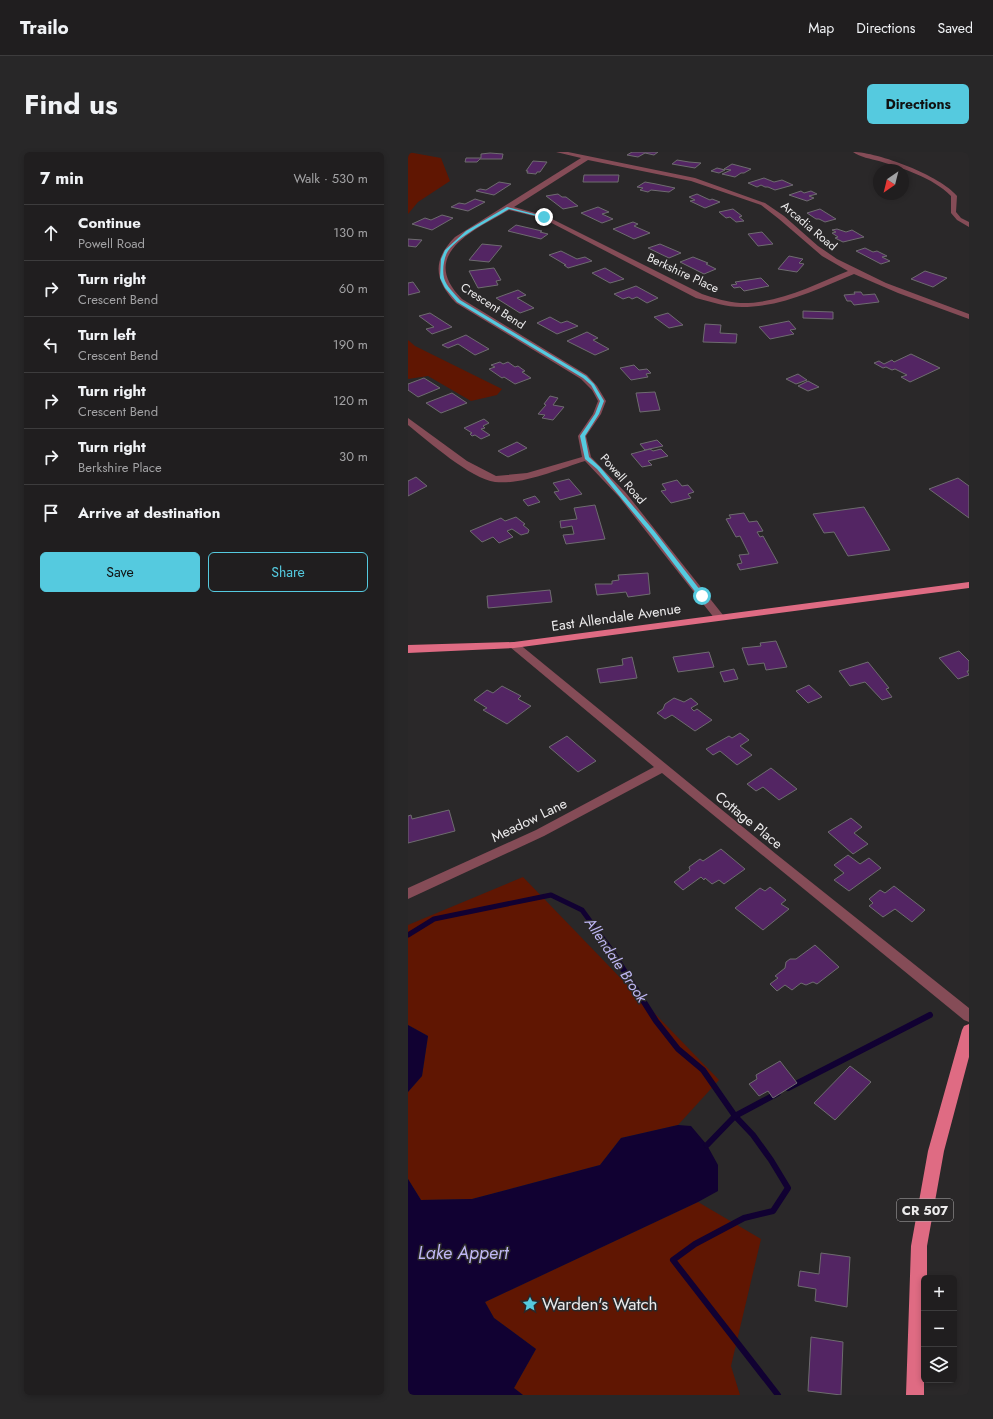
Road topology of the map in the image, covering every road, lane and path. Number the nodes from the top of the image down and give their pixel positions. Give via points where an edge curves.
1 (559, 152) edge
2 (856, 152) edge
3 (586, 158) junction
4 (508, 208) junction
5 (969, 225) edge
6 (854, 271) junction
7 (969, 317) edge
8 (408, 422) edge
9 (587, 458) junction
10 (969, 585) edge
11 (719, 616) junction
12 (514, 645) junction
13 (408, 649) edge
14 (662, 768) junction
15 (408, 894) edge
16 (969, 1016) edge
17 (969, 1030) edge
18 (915, 1395) edge

1 - 3 street, Arcadia Road
2 - 5 street via 922,175 945,186 954,196 953,212 958,219
3 - 4 street, Crescent Bend
3 - 6 street, Arcadia Road via 693,179 763,204 774,210 818,250
4 - 6 street, Berkshire Place via 544,217 698,296 719,302 746,305 772,303
4 - 9 street, Crescent Bend via 467,232 447,250 443,259 442,278 459,301 593,384 602,401 597,414 582,436
6 - 7 street, Arcadia Road
8 - 9 street, Powell Road via 475,469 494,479 509,479
9 - 11 street, Powell Road via 653,533
10 - 11 main road, East Allendale Avenue
11 - 12 main road, East Allendale Avenue
12 - 13 main road, East Allendale Avenue
12 - 14 street, Cottage Place
14 - 15 street, Meadow Lane via 540,833
14 - 16 street, Cottage Place
17 - 18 main road, CR 507 via 936,1151 919,1246

